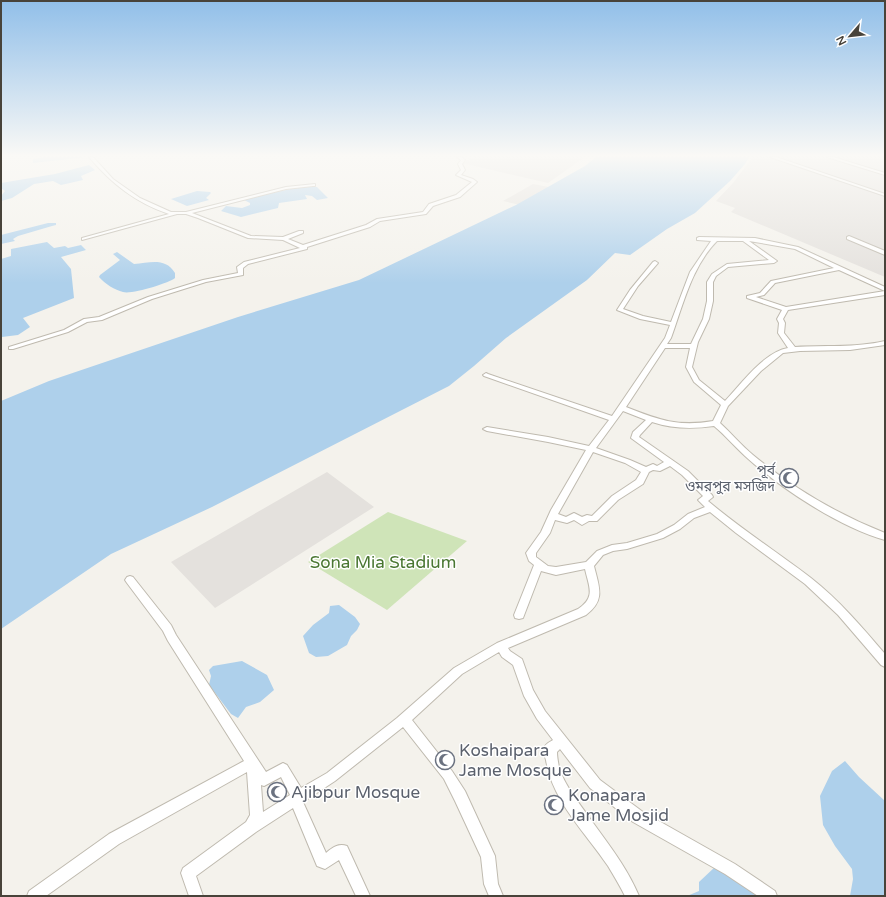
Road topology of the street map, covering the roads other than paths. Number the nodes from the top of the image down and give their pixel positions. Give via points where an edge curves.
1 (138, 199) edge
2 (243, 199) edge
3 (449, 199) edge
4 (177, 213) junction
5 (186, 213) junction
6 (301, 232) dead end
7 (848, 238) dead end
8 (84, 239) dead end
9 (284, 239) junction
10 (699, 239) dead end
11 (715, 240) junction
12 (744, 240) junction
13 (305, 246) junction
14 (885, 253) edge
15 (655, 263) dead end
16 (841, 268) junction
17 (885, 289) edge
18 (885, 293) edge
19 (786, 309) junction
20 (673, 324) junction
21 (885, 343) edge
22 (662, 346) junction
23 (693, 346) junction
24 (12, 348) dead end
25 (792, 348) junction
26 (486, 375) dead end
27 (725, 405) junction
28 (622, 408) junction
29 (613, 419) junction
30 (651, 419) junction
31 (716, 423) junction
32 (486, 429) dead end
33 (591, 448) junction
34 (670, 463) junction
35 (646, 471) junction
36 (714, 511) junction
37 (553, 516) junction
38 (885, 537) edge
39 (540, 564) junction
40 (589, 565) junction
41 (130, 580) dead end
42 (519, 615) dead end
43 (501, 646) junction
44 (885, 662) edge
45 (404, 719) junction
46 (561, 742) junction
47 (252, 763) junction
48 (297, 798) junction
49 (251, 827) junction
50 (34, 896) edge
51 (196, 896) edge
52 (363, 896) edge
53 (496, 896) edge
54 (632, 896) edge
55 (770, 896) edge

1 - 4 street via 154,207
2 - 5 street
3 - 13 street via 431,205 424,213 379,220 368,226
4 - 5 street
4 - 8 street
5 - 9 street via 250,237
6 - 9 street
7 - 14 street
9 - 13 street
10 - 11 street
11 - 12 street
11 - 20 street via 693,272
12 - 16 street via 796,248
12 - 23 street via 774,261 727,266 714,275 710,282 710,301 706,319
13 - 24 street via 301,250 242,266 241,274 205,281 150,298 100,319 86,320 66,331
15 - 20 street via 625,299 620,310 642,318
16 - 17 street
16 - 19 street via 773,282 762,294 750,297
18 - 19 street
19 - 25 street via 780,319 781,334
20 - 22 street
21 - 25 street via 840,349
22 - 23 street
22 - 28 street
23 - 27 street via 689,367 696,381
25 - 27 street via 781,352 769,362
26 - 29 street
27 - 31 street
28 - 29 street
28 - 30 street
29 - 33 street
30 - 31 street via 670,426 693,428
30 - 34 street via 635,438
31 - 38 street via 751,457 787,484 816,503
32 - 33 street
33 - 35 street
33 - 37 street
34 - 35 street
34 - 36 street via 708,495 709,497 702,500
35 - 37 street via 634,487 615,498 594,519 587,518 582,522 574,516 567,520
36 - 40 street via 691,516 660,536 600,553
36 - 44 street via 808,581 842,612
37 - 39 street via 531,553 532,559
39 - 40 street via 545,569 556,571
39 - 42 street
40 - 43 street via 595,600 591,607
41 - 47 street via 167,628
43 - 45 street via 458,671
43 - 46 street via 506,654 518,662 528,692 541,716
45 - 48 street via 331,777
45 - 53 street via 448,775 460,796 488,856 491,884
46 - 54 street via 550,749 556,774 565,793 626,879
46 - 55 street via 595,784 638,817 730,869
47 - 48 street via 264,780 283,768
47 - 49 street via 257,816
47 - 50 street via 114,839
48 - 49 street
48 - 52 street via 322,861 326,862 342,851
49 - 51 street via 188,873

